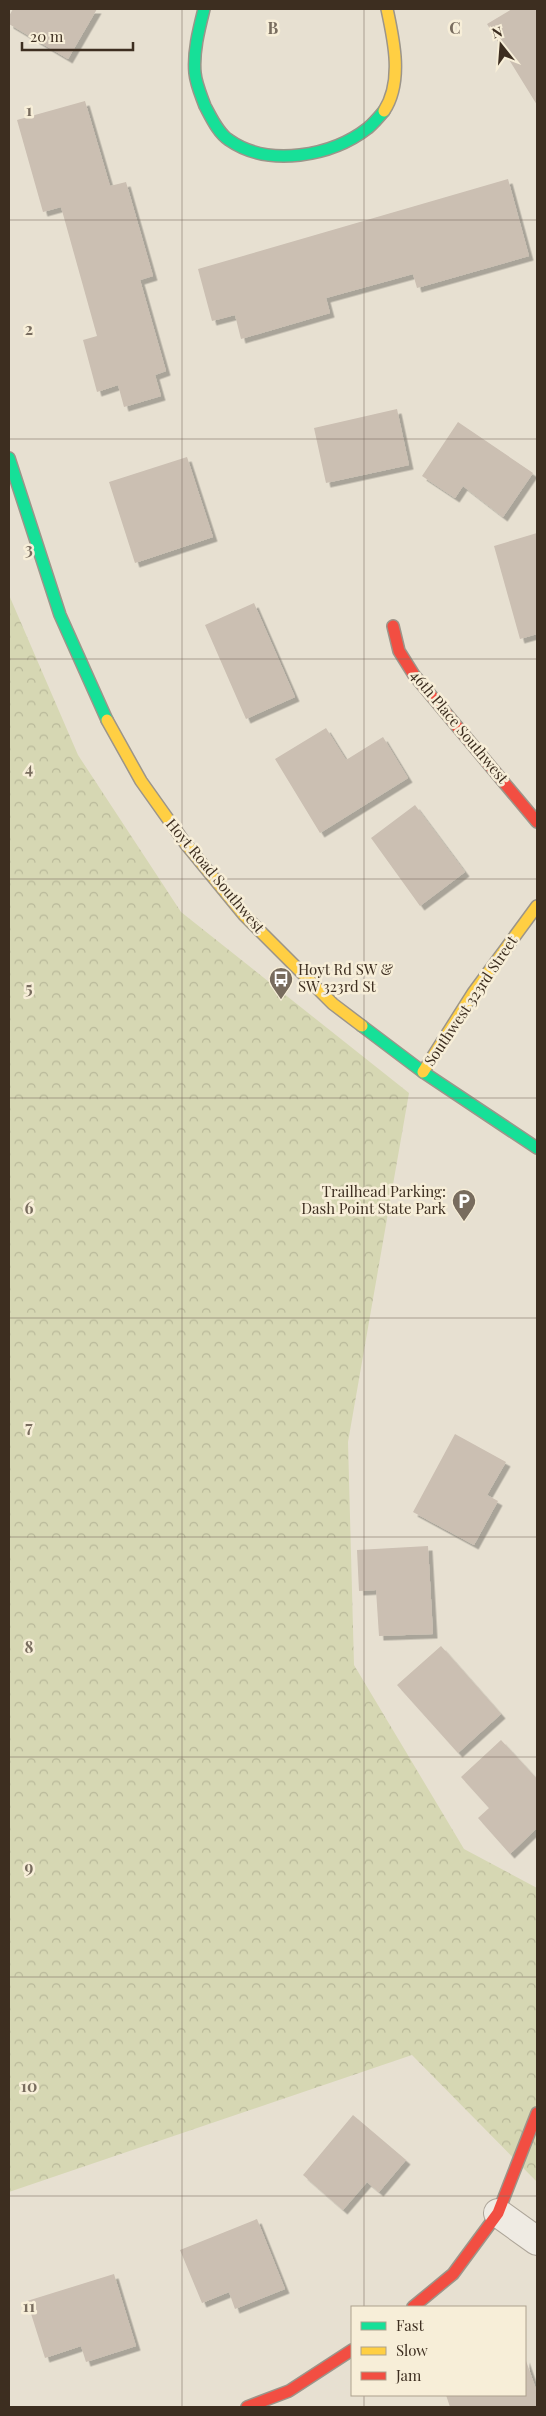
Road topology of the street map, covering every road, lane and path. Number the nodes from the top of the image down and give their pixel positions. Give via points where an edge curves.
1 (204, 9) edge
2 (387, 9) edge
3 (9, 458) edge
4 (393, 626) dead end
5 (537, 822) edge
6 (537, 906) edge
7 (423, 1072) junction
8 (537, 1148) edge
9 (537, 2113) edge
10 (498, 2213) junction
11 (537, 2240) edge
12 (414, 2306) edge
13 (351, 2351) edge
14 (247, 2407) edge

1 - 2 street via 196,44 195,74 214,123 228,140 252,152 285,157 322,152 363,132 384,113 394,88
3 - 7 street, Hoyt Road Southwest via 60,615 101,708 140,781 244,915 333,1004
4 - 5 street, 46th Place Southwest via 399,651 414,675
6 - 7 street, Southwest 323rd Street via 473,993
7 - 8 street, Hoyt Road Southwest
9 - 10 street
10 - 11 street
10 - 12 street via 453,2274
13 - 14 street via 289,2391

